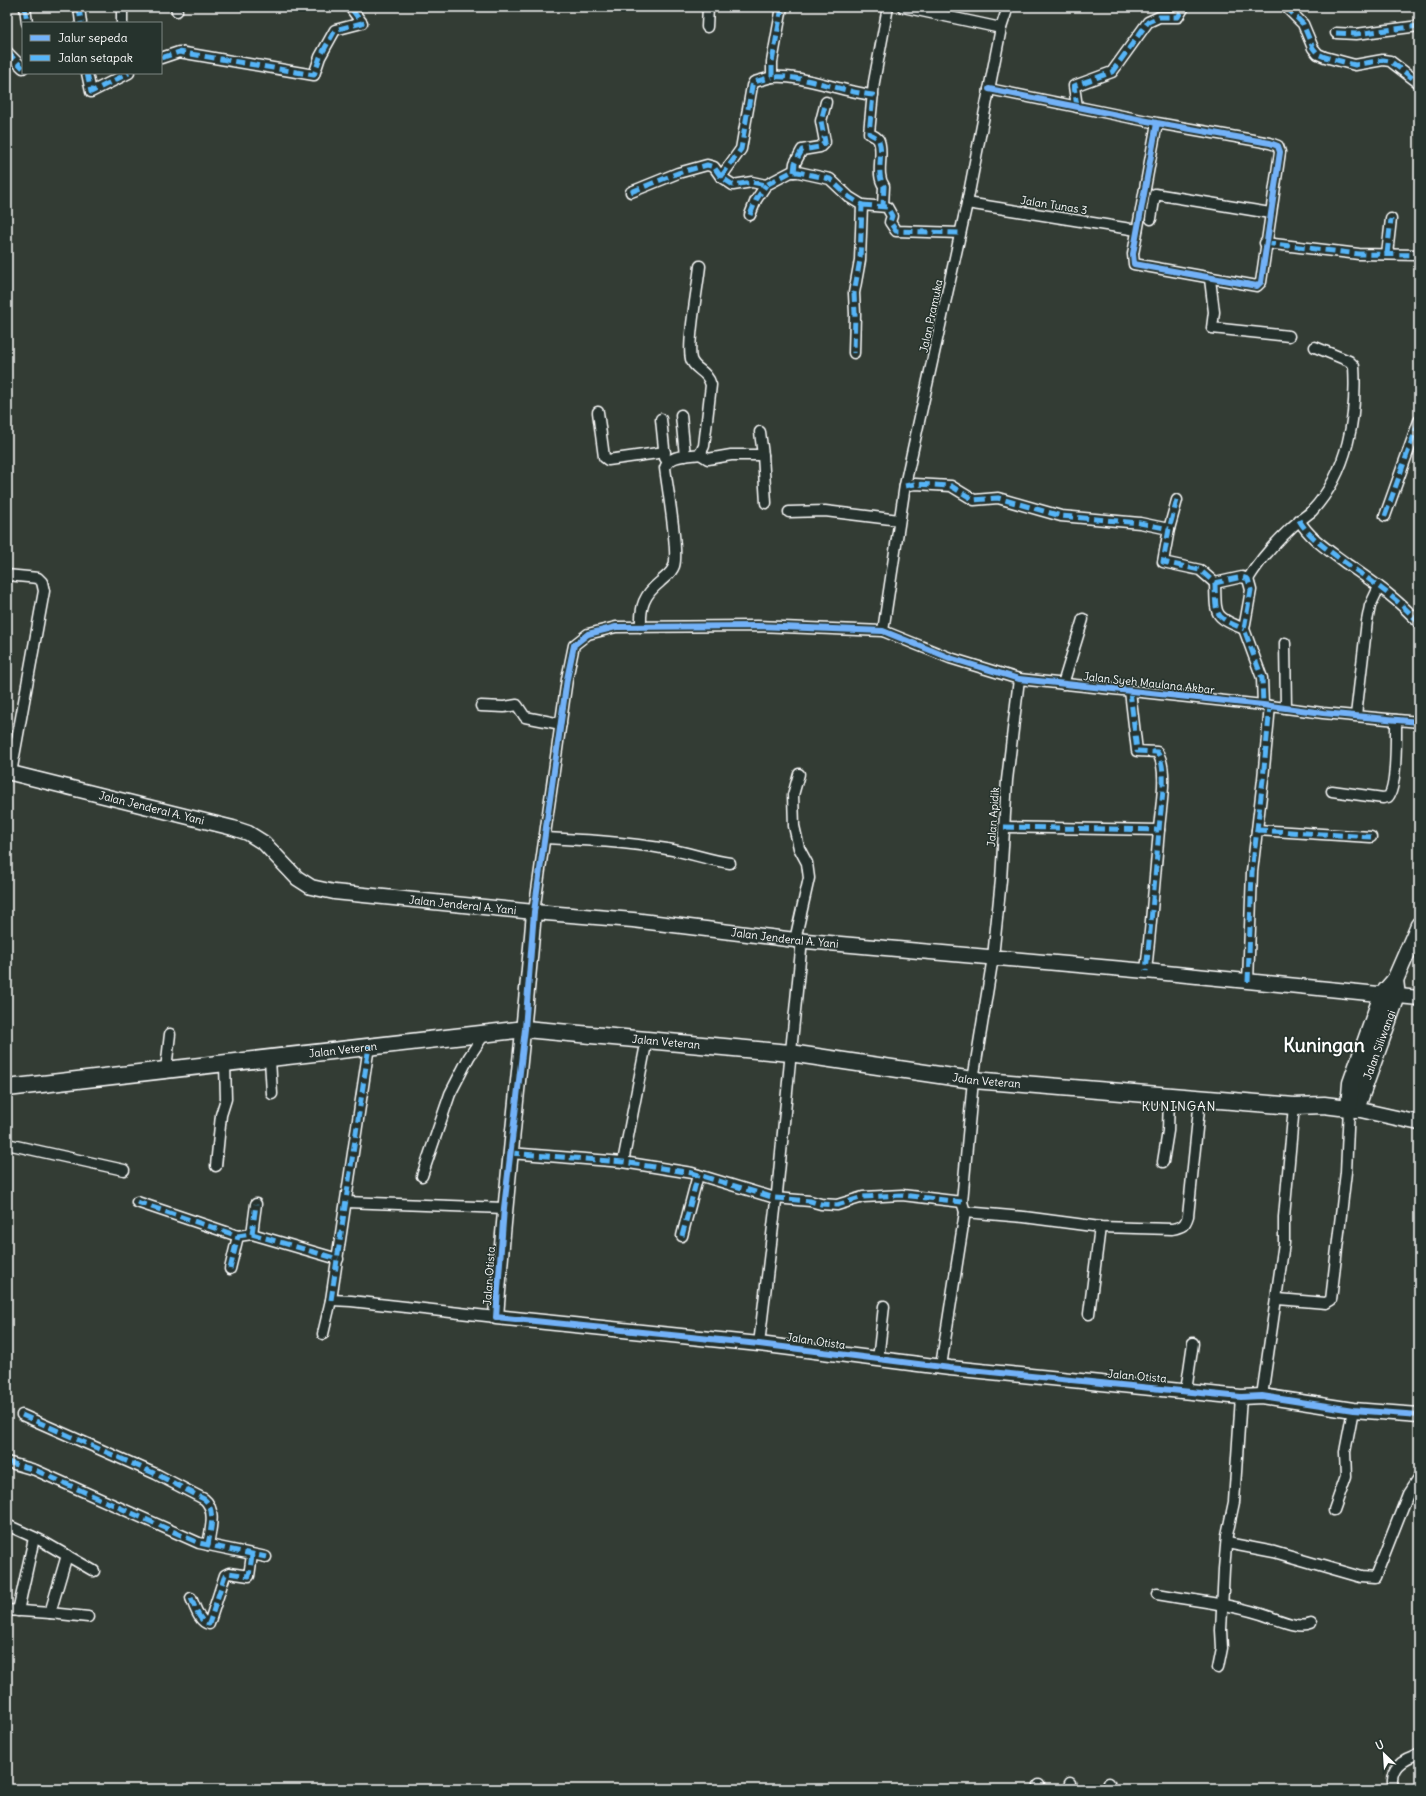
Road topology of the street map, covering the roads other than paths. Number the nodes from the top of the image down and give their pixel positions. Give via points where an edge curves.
1 (25, 7) edge
2 (79, 7) edge
3 (122, 7) edge
4 (350, 7) edge
5 (708, 7) edge
6 (782, 7) edge
7 (888, 7) edge
8 (903, 7) edge
9 (1008, 7) edge
10 (1184, 7) edge
11 (1286, 7) edge
12 (27, 22) edge
13 (81, 22) edge
14 (122, 22) edge
15 (1419, 26) edge
16 (707, 27) dead end
17 (1001, 28) junction
18 (1336, 33) dead end
19 (7, 52) edge
20 (162, 58) edge
21 (22, 67) edge
22 (87, 74) edge
23 (124, 74) edge
24 (114, 76) edge
25 (772, 77) junction
26 (1419, 84) edge
27 (988, 89) junction
28 (873, 95) junction
29 (826, 102) dead end
30 (1077, 107) junction
31 (1157, 123) junction
32 (794, 172) junction
33 (721, 177) junction
34 (766, 185) junction
35 (631, 192) dead end
36 (967, 204) junction
37 (862, 205) junction
38 (883, 206) junction
39 (1270, 213) junction
40 (750, 215) dead end
41 (1151, 219) dead end
42 (1390, 219) dead end
43 (1137, 230) junction
44 (960, 233) junction
45 (1265, 242) junction
46 (1387, 254) junction
47 (1419, 255) edge
48 (700, 266) dead end
49 (1210, 279) junction
50 (1289, 336) dead end
51 (1315, 347) dead end
52 (854, 353) dead end
53 (598, 412) dead end
54 (681, 415) dead end
55 (661, 419) dead end
56 (1419, 421) edge
57 (760, 432) dead end
58 (665, 452) junction
59 (700, 454) junction
60 (763, 455) junction
61 (686, 456) junction
62 (666, 464) junction
63 (905, 486) junction
64 (1177, 500) dead end
65 (766, 503) dead end
66 (789, 512) dead end
67 (1385, 516) dead end
68 (899, 520) junction
69 (1295, 524) junction
70 (1169, 529) junction
71 (7, 575) edge
72 (1248, 579) junction
73 (1215, 583) junction
74 (1378, 589) junction
75 (1083, 619) dead end
76 (1419, 622) edge
77 (641, 627) junction
78 (1244, 629) junction
79 (884, 631) junction
80 (1285, 643) dead end
81 (1019, 679) junction
82 (1063, 684) junction
83 (1130, 691) junction
84 (481, 706) dead end
85 (1266, 706) junction
86 (1286, 708) junction
87 (1356, 715) junction
88 (1396, 720) junction
89 (1419, 722) edge
90 (561, 724) junction
91 (9, 773) edge
92 (799, 774) dead end
93 (1332, 791) dead end
94 (1004, 827) junction
95 (1158, 830) junction
96 (1257, 830) junction
97 (1371, 837) dead end
98 (545, 838) junction
99 (730, 863) dead end
100 (534, 912) junction
101 (1419, 925) edge
102 (799, 940) junction
103 (993, 957) junction
104 (1146, 971) junction
105 (1248, 982) junction
106 (1390, 995) junction
107 (1419, 998) edge
108 (525, 1029) junction
109 (485, 1033) junction
110 (170, 1034) dead end
111 (647, 1039) junction
112 (369, 1046) junction
113 (790, 1053) junction
114 (270, 1059) junction
115 (225, 1064) junction
116 (166, 1069) junction
117 (973, 1080) junction
118 (7, 1088) edge
119 (272, 1094) dead end
120 (1169, 1097) junction
121 (1200, 1099) junction
122 (1294, 1106) junction
123 (1353, 1108) junction
124 (1419, 1123) edge
125 (7, 1144) edge
126 (510, 1153) junction
127 (623, 1162) junction
128 (1163, 1162) dead end
129 (216, 1166) dead end
130 (124, 1170) dead end
131 (698, 1175) junction
132 (422, 1176) dead end
133 (775, 1198) junction
134 (137, 1202) dead end
135 (346, 1202) junction
136 (962, 1202) junction
137 (256, 1204) dead end
138 (504, 1208) junction
139 (965, 1212) junction
140 (1100, 1227) junction
141 (252, 1234) junction
142 (238, 1236) junction
143 (682, 1236) dead end
144 (338, 1259) junction
145 (230, 1269) dead end
146 (1278, 1298) junction
147 (331, 1300) junction
148 (884, 1306) dead end
149 (1089, 1314) dead end
150 (496, 1317) junction
151 (323, 1334) dead end
152 (1193, 1342) dead end
153 (759, 1344) junction
154 (878, 1360) junction
155 (941, 1366) junction
156 (1186, 1391) junction
157 (1262, 1396) junction
158 (1241, 1397) junction
159 (1353, 1410) junction
160 (22, 1415) dead end
161 (1419, 1415) edge
162 (7, 1462) edge
163 (1419, 1477) edge
164 (1334, 1510) dead end
165 (7, 1525) edge
166 (34, 1538) junction
167 (1227, 1543) junction
168 (208, 1545) junction
169 (67, 1555) junction
170 (252, 1555) junction
171 (266, 1557) dead end
172 (94, 1571) dead end
173 (1157, 1594) dead end
174 (191, 1598) dead end
175 (1223, 1604) junction
176 (7, 1610) edge
177 (18, 1611) junction
178 (50, 1612) junction
179 (88, 1617) dead end
180 (1311, 1624) dead end
181 (1218, 1668) dead end
182 (1419, 1756) edge
183 (1393, 1789) edge

1 - 12 street
2 - 13 street
3 - 14 street
4 - 20 street via 362,23 335,30 320,57 314,75 179,52
5 - 16 street
6 - 25 street via 772,62
7 - 28 street
8 - 17 street
9 - 17 street, Jalan Pramuka
10 - 30 street via 1178,17 1159,17 1148,22 1112,72 1074,86
11 - 26 street via 1303,24 1318,54 1355,65 1390,61
15 - 18 street via 1356,34
17 - 27 street, Jalan Pramuka
19 - 21 street
22 - 24 street via 90,91
23 - 24 street
25 - 28 street via 784,76
25 - 33 street via 754,82 742,149
27 - 30 street
27 - 36 street, Jalan Pramuka
28 - 38 street via 869,133 879,142 884,186
29 - 32 street via 822,121 826,142 820,147 802,150 794,163
30 - 31 street
31 - 39 street via 1278,146 1280,152
31 - 43 street
32 - 34 street
32 - 37 street via 830,179
33 - 34 street via 733,185 748,182
33 - 35 street via 714,167 707,165 678,173
34 - 40 street
36 - 43 street, Jalan Tunas 3
36 - 44 street, Jalan Pramuka
37 - 38 street
37 - 52 street via 860,260 854,293
38 - 44 street via 887,207 892,216 890,222 896,231
39 - 41 street via 1155,194
39 - 45 street
42 - 46 street
43 - 49 street via 1134,264
44 - 63 street, Jalan Pramuka
45 - 46 street via 1337,252
45 - 49 street via 1261,282 1257,286
46 - 47 street
48 - 59 street via 690,349 691,360 708,376 711,388 704,446
49 - 50 street via 1214,312 1212,328
51 - 69 street via 1349,361 1354,366 1355,393 1351,432 1334,480 1311,511
53 - 58 street via 606,458
54 - 61 street
55 - 58 street
56 - 67 street
57 - 60 street
58 - 62 street
59 - 60 street via 708,459 731,455
59 - 61 street
60 - 65 street
61 - 62 street via 669,460
62 - 77 street via 675,564 670,574 649,591 640,613
63 - 68 street, Jalan Pramuka
63 - 70 street via 951,486 974,500 998,498 1061,516 1140,523
64 - 70 street
66 - 68 street via 826,511
68 - 79 street, Jalan Pramuka
69 - 72 street via 1264,555
69 - 74 street via 1303,526 1327,550
70 - 73 street via 1163,562 1200,570
71 - 91 street via 38,578 44,591
72 - 73 street via 1242,577
72 - 78 street via 1251,590
73 - 78 street via 1215,607 1218,615
74 - 76 street via 1403,605
74 - 87 street via 1371,604 1362,654
75 - 82 street
77 - 79 street, Jalan Syeh Maulana Akbar via 757,626
77 - 90 street, Jalan Syeh Maulana Akbar via 616,627 588,634 574,645
78 - 85 street via 1262,678
79 - 81 street, Jalan Syeh Maulana Akbar via 950,658
80 - 86 street
81 - 82 street, Jalan Syeh Maulana Akbar
81 - 94 street, Jalan Apidik
82 - 83 street, Jalan Syeh Maulana Akbar
83 - 85 street, Jalan Syeh Maulana Akbar
83 - 95 street via 1137,751 1157,752 1161,763 1163,783
84 - 90 street via 517,705 525,717
85 - 86 street, Jalan Syeh Maulana Akbar
85 - 96 street
86 - 87 street, Jalan Syeh Maulana Akbar
87 - 88 street, Jalan Syeh Maulana Akbar
88 - 89 street, Jalan Syeh Maulana Akbar
88 - 93 street via 1394,772 1391,794 1388,798
90 - 98 street, Jalan Syeh Maulana Akbar
91 - 100 main road, Jalan Jenderal A. Yani via 142,804 248,833 264,843 297,878 311,887 334,892
92 - 102 street via 794,795 794,826 799,848 807,863 809,878
94 - 95 street
94 - 103 street, Jalan Apidik
95 - 104 street via 1157,873
96 - 97 street
96 - 105 street via 1252,872
98 - 99 street via 613,841 669,849 707,860
98 - 100 street, Jalan Syeh Maulana Akbar
100 - 102 main road, Jalan Jenderal A. Yani via 632,920
100 - 108 main road, Jalan Otista
101 - 106 main road, Jalan Siliwangi
102 - 103 main road, Jalan Jenderal A. Yani
102 - 113 street
103 - 104 main road, Jalan Jenderal A. Yani
103 - 117 street, Jalan Apidik
104 - 105 main road, Jalan Jenderal A. Yani
105 - 106 main road, Jalan Jenderal A. Yani
106 - 107 main road, Jalan Jenderal A. Yani
106 - 123 main road, Jalan Siliwangi via 1351,1083
108 - 109 main road, Jalan Veteran
108 - 111 main road, Jalan Veteran
108 - 126 main road, Jalan Otista
109 - 112 main road, Jalan Veteran
109 - 132 street via 450,1094
110 - 116 street
111 - 113 main road, Jalan Veteran
111 - 127 street
112 - 114 main road, Jalan Veteran
112 - 135 street
113 - 117 main road, Jalan Veteran
113 - 133 street
114 - 115 main road, Jalan Veteran
114 - 119 street
115 - 116 main road, Jalan Veteran
115 - 129 street via 226,1099 221,1115
116 - 118 main road, Jalan Veteran
117 - 120 main road, Jalan Veteran
117 - 136 street, Jalan Apidik
120 - 121 main road, Jalan Veteran
120 - 128 street via 1168,1131
121 - 122 main road, Jalan Veteran
121 - 140 street via 1186,1223 1182,1228 1172,1229
122 - 123 main road, Jalan Veteran via 1324,1105
122 - 146 street
123 - 124 main road
123 - 146 street via 1331,1300 1326,1303
125 - 130 street
126 - 127 street
126 - 138 main road, Jalan Otista
127 - 131 street
131 - 133 street
131 - 143 street
133 - 136 street via 837,1205 863,1197 902,1195
133 - 153 street
134 - 142 street
135 - 138 street
135 - 144 street
136 - 139 street
137 - 141 street
138 - 150 main road, Jalan Otista
139 - 140 street
139 - 155 street
140 - 149 street
141 - 142 street
141 - 144 street
142 - 145 street
144 - 147 street
146 - 157 street
147 - 150 street
147 - 151 street
148 - 154 street
150 - 153 main road, Jalan Otista
152 - 156 street
153 - 154 main road, Jalan Otista
154 - 155 main road, Jalan Otista
155 - 156 main road, Jalan Otista
156 - 158 main road, Jalan Otista
157 - 158 main road, Jalan Otista
157 - 159 main road, Jalan Otista
158 - 167 street via 1234,1502
159 - 161 main road, Jalan Otista
159 - 164 street via 1345,1452 1346,1476
160 - 168 street via 156,1474 204,1499 209,1503 211,1516
162 - 168 street via 36,1470 164,1528
163 - 167 street via 1408,1494 1375,1578 1361,1577 1274,1552
165 - 166 street
166 - 169 street
166 - 177 street
167 - 175 street
168 - 170 street
169 - 172 street
169 - 178 street
170 - 171 street
170 - 174 street via 249,1576 229,1573 225,1575 209,1624 203,1621
173 - 175 street
175 - 180 street via 1287,1623 1306,1626
175 - 181 street via 1222,1648
176 - 177 street
177 - 178 street
178 - 179 street
182 - 183 street via 1399,1763 1393,1773

